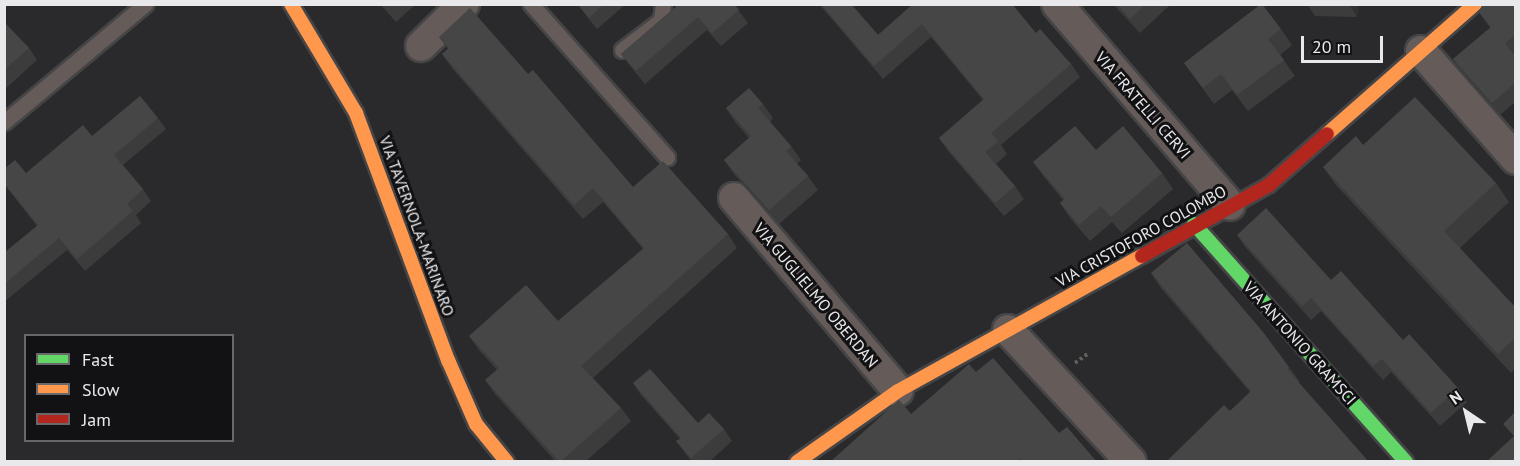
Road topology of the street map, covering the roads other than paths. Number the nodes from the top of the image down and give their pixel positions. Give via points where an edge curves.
1 (145, 4) edge
2 (291, 4) edge
3 (464, 4) edge
4 (531, 4) edge
5 (663, 4) edge
6 (1057, 4) edge
7 (1475, 4) edge
8 (421, 46) dead end
9 (622, 50) edge
10 (1421, 51) junction
11 (4, 122) edge
12 (667, 157) dead end
13 (1515, 159) edge
14 (734, 198) dead end
15 (1230, 206) junction
16 (1194, 224) junction
17 (1008, 330) junction
18 (898, 391) junction
19 (507, 462) edge
20 (797, 462) edge
21 (1131, 462) edge
22 (1406, 462) edge

1 - 11 lane
2 - 19 street, VIA TAVERNOLA-MARINARO via 356,113 448,360 476,424
3 - 8 street
4 - 12 lane
5 - 9 lane via 661,20
6 - 15 street, VIA FRATELLI CERVI
7 - 10 street, VIA CRISTOFORO COLOMBO
10 - 13 street
10 - 15 street, VIA CRISTOFORO COLOMBO via 1269,185
14 - 18 street, VIA GUGLIELMO OBERDAN
15 - 16 street, VIA CRISTOFORO COLOMBO
16 - 17 street, VIA CRISTOFORO COLOMBO
16 - 22 street, VIA ANTONIO GRAMSCI
17 - 18 street, VIA CRISTOFORO COLOMBO
17 - 21 street
18 - 20 street, VIA CRISTOFORO COLOMBO

